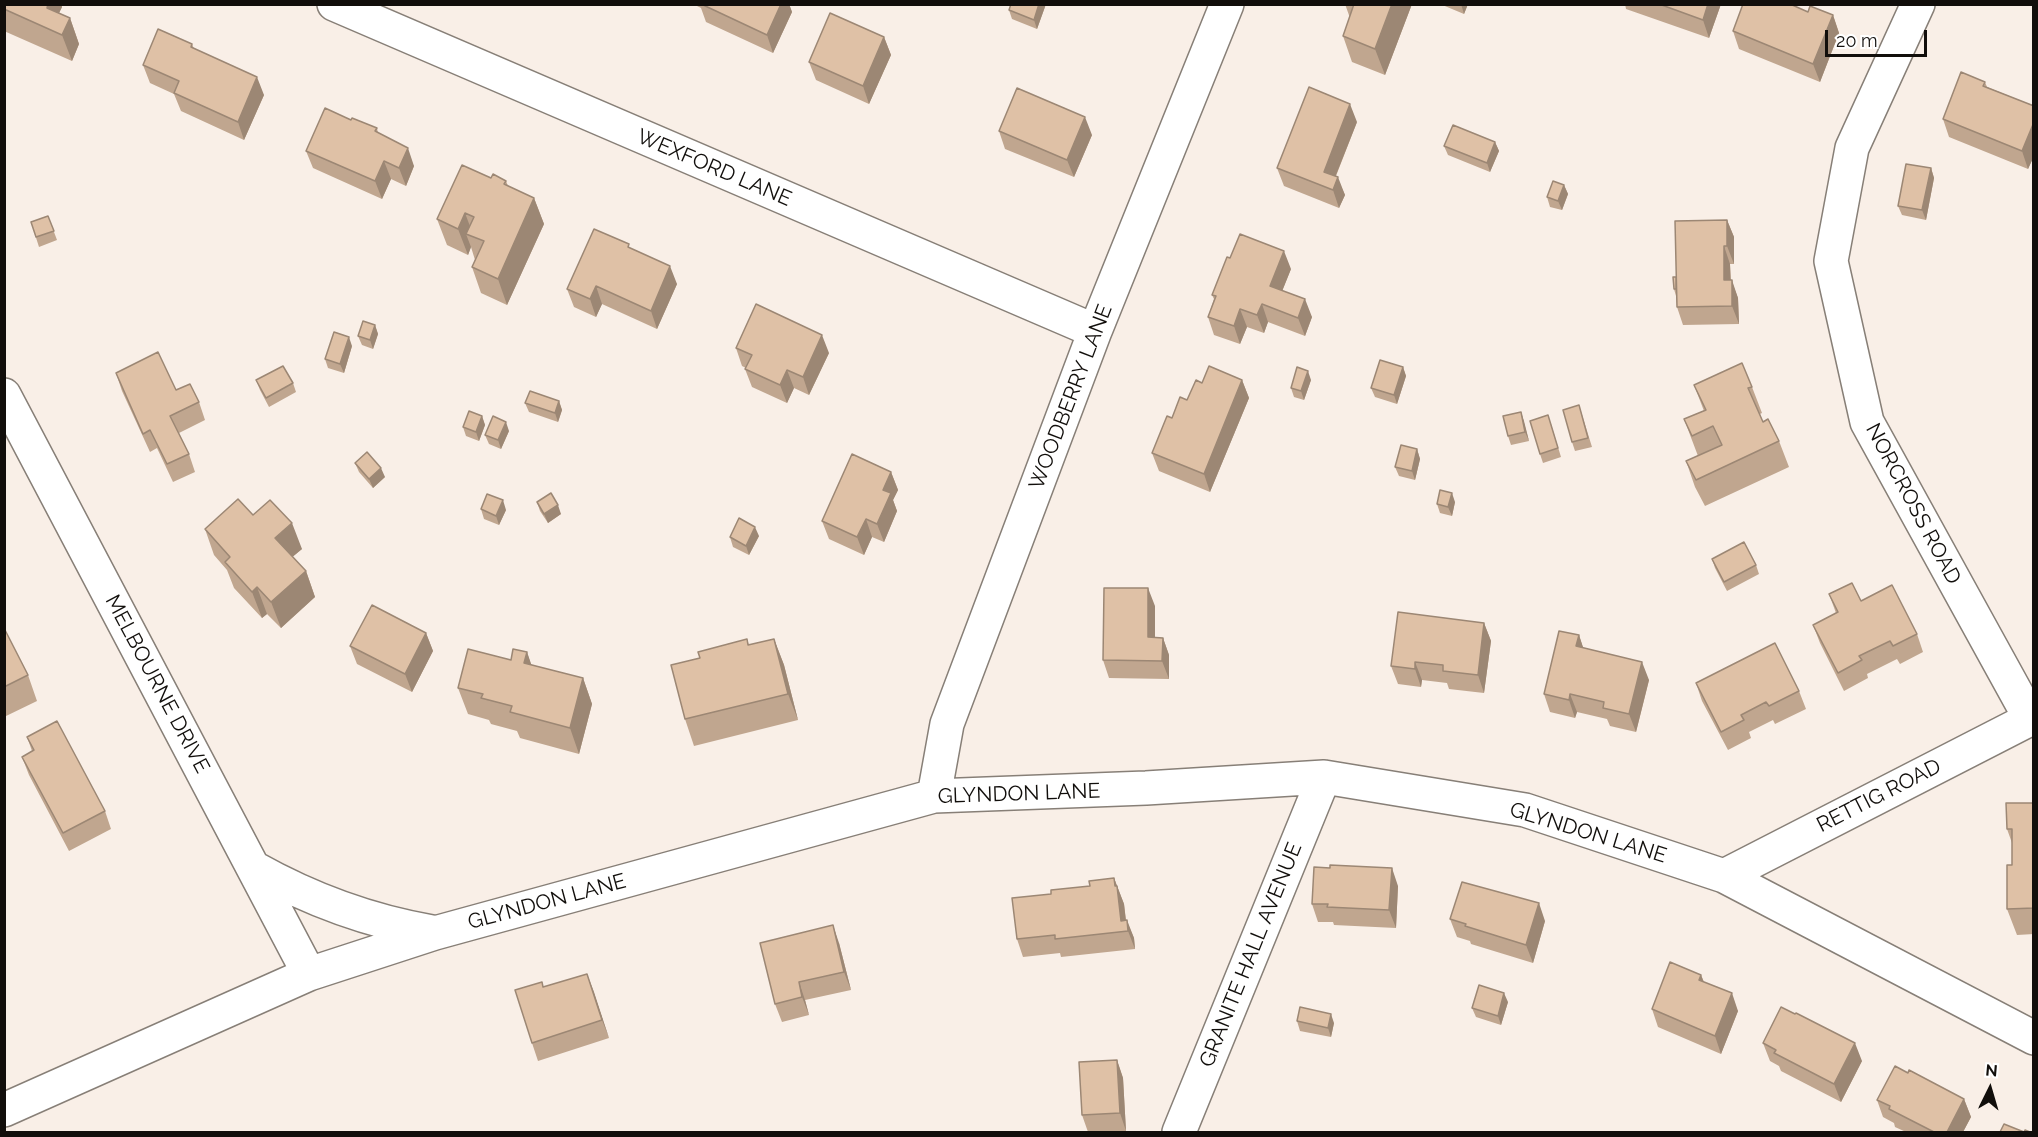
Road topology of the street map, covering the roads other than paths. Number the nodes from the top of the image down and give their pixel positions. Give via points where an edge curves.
1 (334, 4) edge
2 (1227, 4) edge
3 (1918, 4) edge
4 (1095, 332) junction
5 (4, 395) edge
6 (2032, 717) edge
7 (1324, 777) junction
8 (934, 796) junction
9 (254, 868) junction
10 (1724, 876) junction
11 (435, 933) junction
12 (309, 974) junction
13 (2034, 1038) edge
14 (4, 1110) edge
15 (1179, 1132) edge

1 - 4 street, WEXFORD LANE
2 - 4 street, WOODBERRY LANE
3 - 6 street, NORCROSS ROAD via 1852,148 1831,261 1867,422
4 - 8 street, WOODBERRY LANE via 946,724
5 - 9 street, MELBOURNE DRIVE
6 - 10 street, RETTIG ROAD
7 - 8 street, GLYNDON LANE
7 - 10 street, GLYNDON LANE via 1525,810
7 - 15 street, GRANITE HALL AVENUE
8 - 11 street, GLYNDON LANE
9 - 11 street via 341,910
9 - 12 street, MELBOURNE DRIVE
10 - 13 street, GLYNDON LANE
11 - 12 street, GLYNDON LANE
12 - 14 street, GLYNDON LANE

